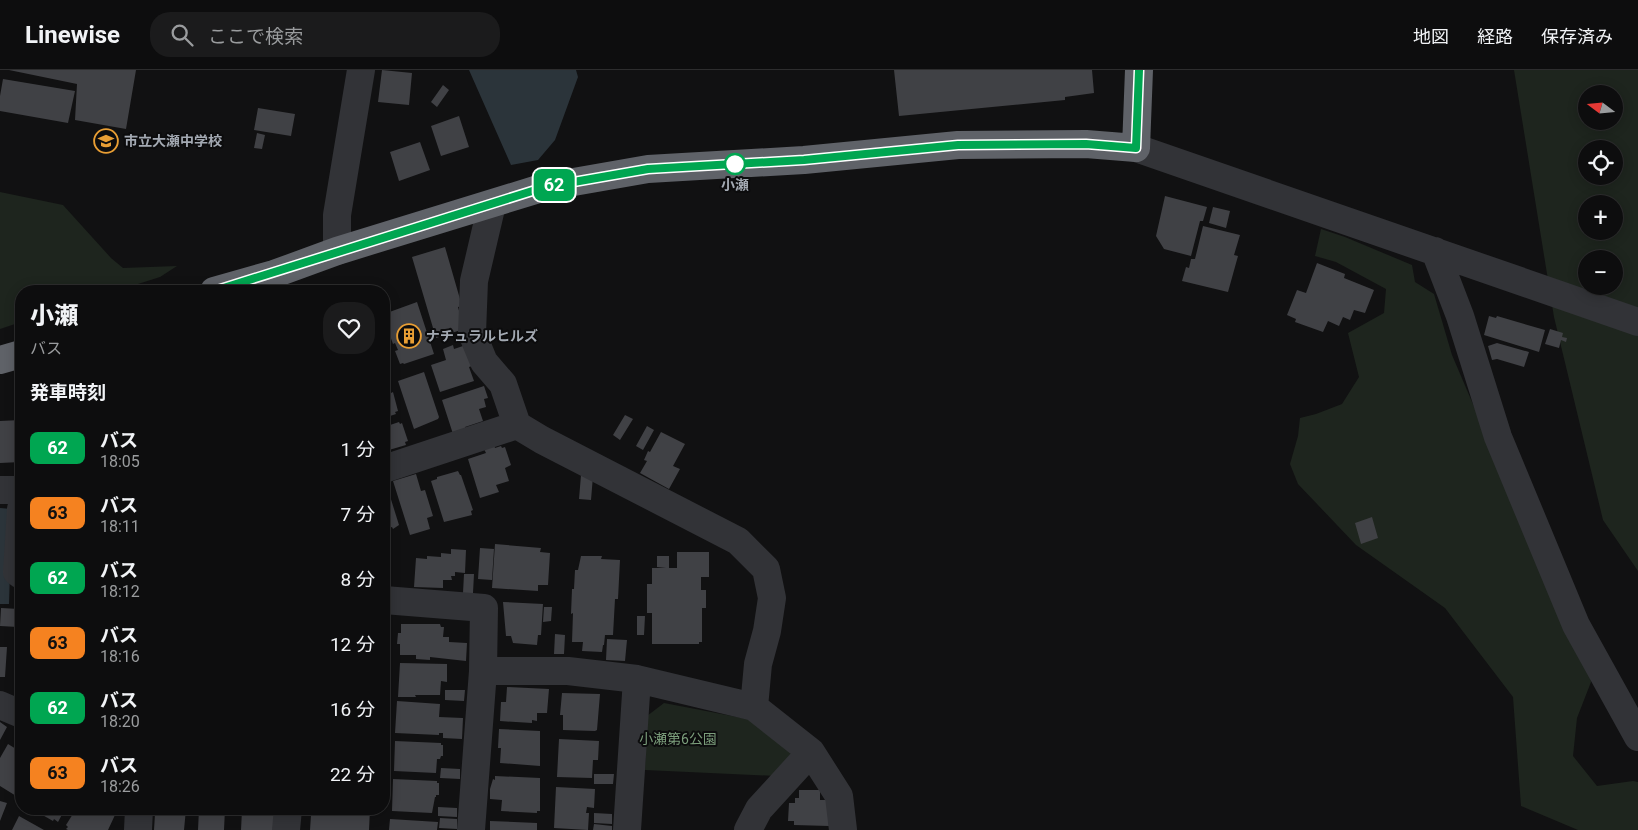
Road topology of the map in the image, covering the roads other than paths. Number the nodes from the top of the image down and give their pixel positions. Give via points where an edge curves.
1 (361, 70) edge
2 (1139, 70) edge
3 (1136, 148) junction
4 (492, 204) junction
5 (337, 251) junction
6 (1435, 252) junction
7 (277, 282) edge
8 (256, 285) edge
9 (1638, 322) edge
10 (15, 356) edge
11 (0, 360) edge
12 (517, 425) junction
13 (390, 467) edge
14 (0, 490) edge
15 (15, 490) edge
16 (390, 600) edge
17 (483, 671) junction
18 (637, 679) junction
19 (0, 706) edge
20 (754, 707) junction
21 (15, 712) edge
22 (1638, 737) edge
23 (812, 752) junction
24 (139, 815) edge
25 (287, 815) edge
26 (138, 830) edge
27 (286, 830) edge
28 (471, 830) edge
29 (627, 830) edge
30 (748, 830) edge
31 (843, 830) edge

1 - 5 street via 337,215
2 - 3 highway
3 - 4 highway via 1086,144 958,145 804,160 648,169 545,187
3 - 6 street
4 - 5 highway
4 - 12 street via 474,281 472,333 484,362 503,384
5 - 7 highway
6 - 9 street
6 - 22 street via 1460,316 1498,437 1576,625
7 - 8 highway
10 - 11 highway
12 - 13 street
12 - 20 street via 738,541 766,569 772,598 758,664
14 - 15 street
16 - 17 street via 484,608
17 - 18 street via 568,672
17 - 28 street
18 - 20 street
18 - 29 street
19 - 21 street
20 - 23 street
23 - 30 street via 759,809
23 - 31 street via 839,796
24 - 26 street
25 - 27 street

